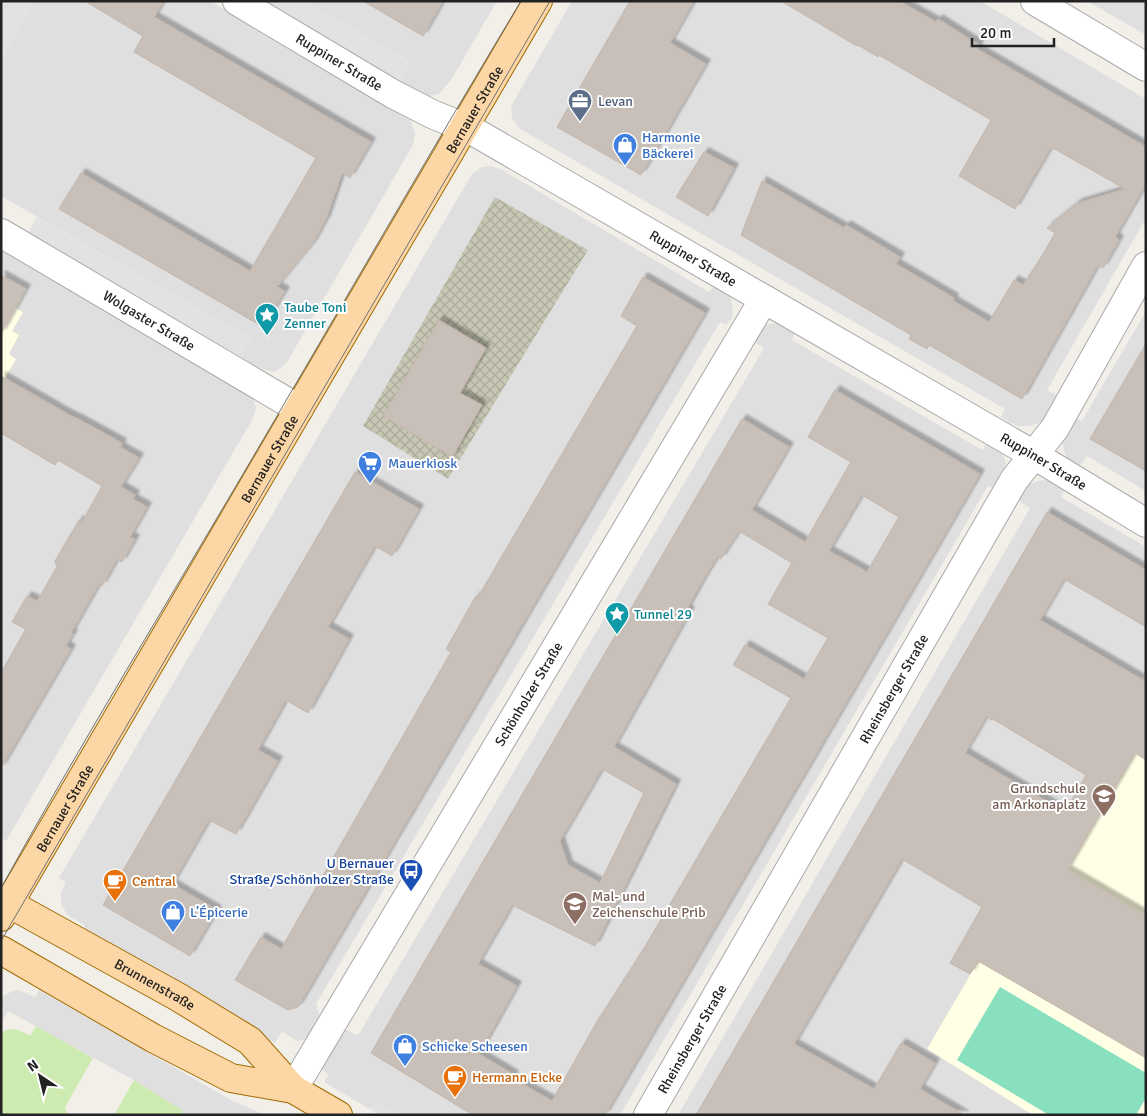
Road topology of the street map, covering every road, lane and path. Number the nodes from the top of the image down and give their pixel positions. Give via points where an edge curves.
1 (237, 1) edge
2 (538, 1) edge
3 (1035, 1) edge
4 (1146, 67) edge
5 (464, 127) junction
6 (1, 233) edge
7 (1146, 266) edge
8 (764, 299) junction
9 (299, 409) junction
10 (1034, 455) junction
11 (1146, 523) edge
12 (4, 907) edge
13 (1, 950) edge
14 (293, 1089) junction
15 (338, 1115) edge
16 (648, 1115) edge

1 - 5 street, Ruppiner Straße via 393,94
2 - 5 main road, Bernauer Straße
3 - 4 street
5 - 8 street, Ruppiner Straße
5 - 9 main road, Bernauer Straße
6 - 9 street, Wolgaster Straße
7 - 10 street, Rheinsberger Straße via 1055,428
8 - 10 street, Ruppiner Straße
8 - 14 street, Schönholzer Straße
9 - 12 main road, Bernauer Straße
10 - 11 street, Ruppiner Straße
10 - 16 street, Rheinsberger Straße via 1014,480
12 - 14 main road, Brunnenstraße via 178,996 250,1041
13 - 14 main road, Brunnenstraße via 153,1038 231,1078
14 - 15 main road, Brunnenstraße

